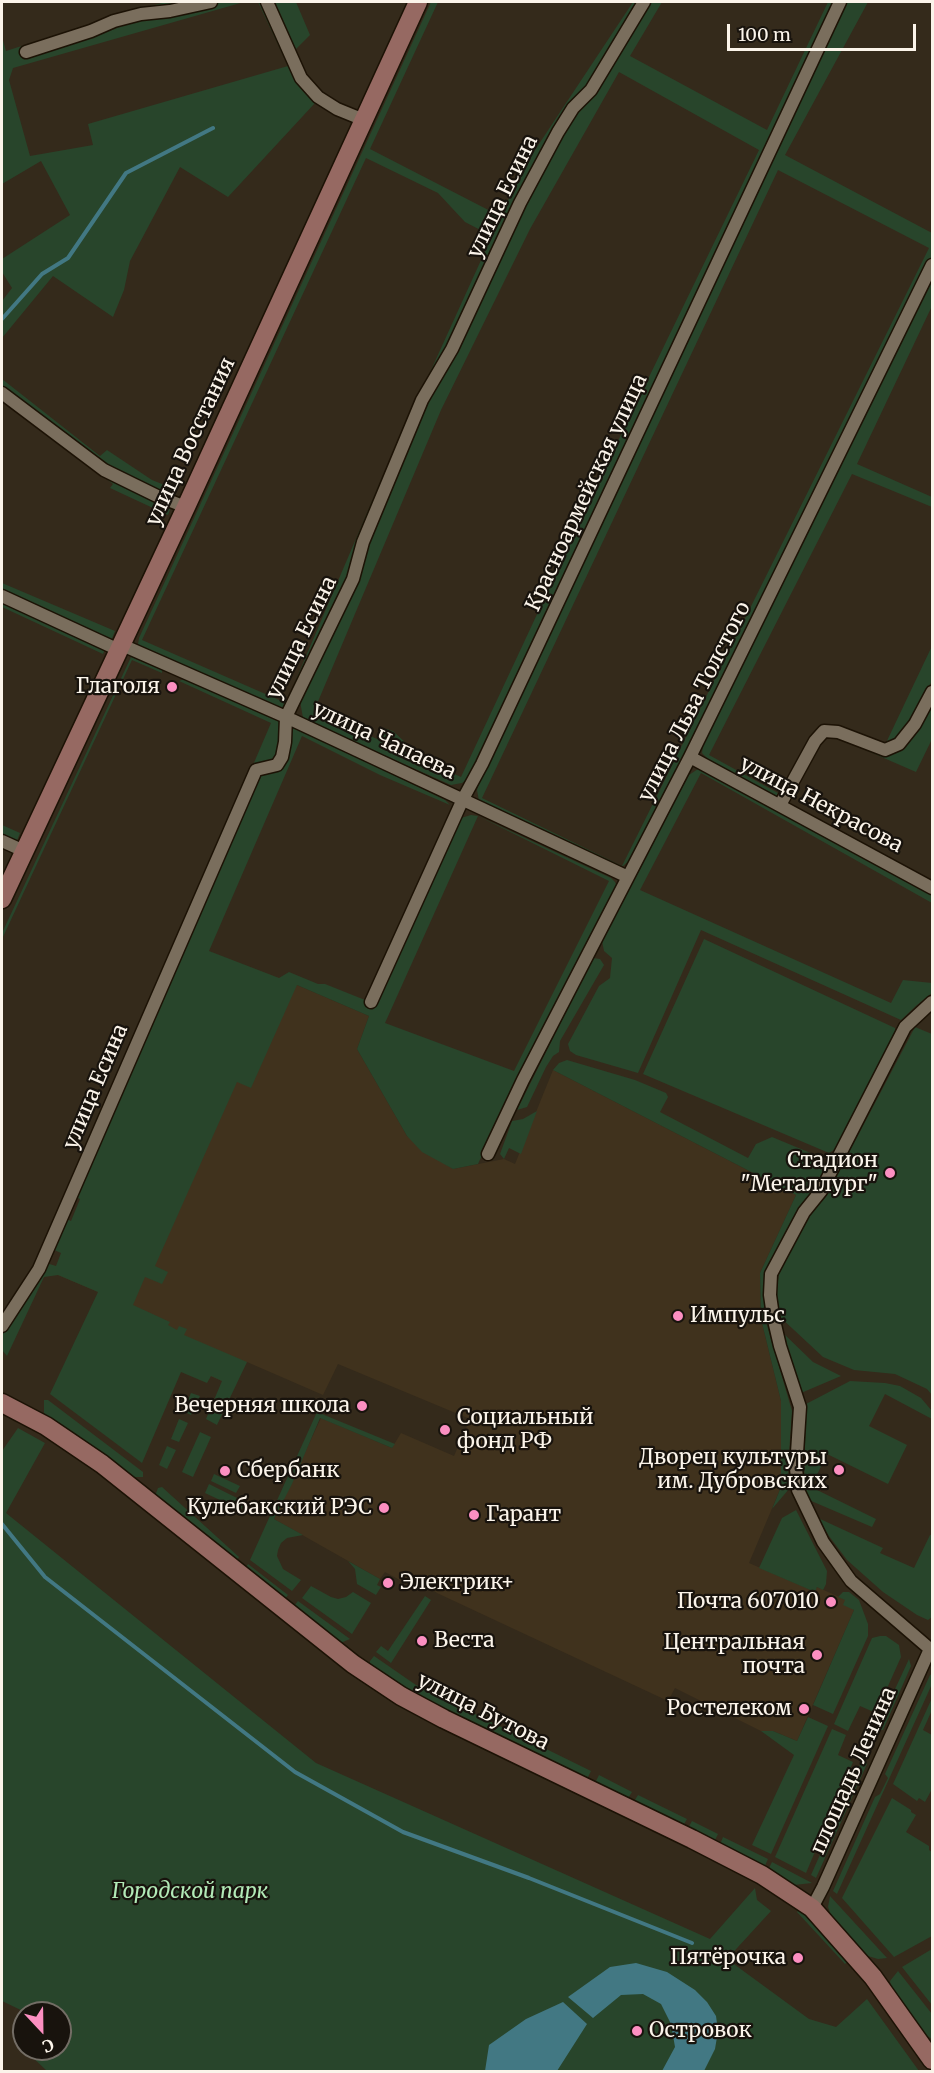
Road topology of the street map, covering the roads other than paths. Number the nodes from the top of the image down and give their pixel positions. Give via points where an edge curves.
1 (211, 2) edge
2 (267, 2) edge
3 (418, 2) edge
4 (644, 2) edge
5 (840, 2) edge
6 (26, 52) dead end
7 (364, 120) junction
8 (933, 265) edge
9 (2, 393) edge
10 (186, 507) junction
11 (2, 596) edge
12 (120, 647) junction
13 (933, 692) edge
14 (286, 717) junction
15 (690, 757) junction
16 (463, 799) junction
17 (780, 805) junction
18 (2, 841) edge
19 (24, 851) junction
20 (628, 877) junction
21 (933, 888) edge
22 (2, 899) edge
23 (371, 1002) dead end
24 (933, 1002) edge
25 (488, 1154) dead end
26 (2, 1326) edge
27 (2, 1403) edge
28 (812, 1908) junction
29 (933, 2060) edge

1 - 6 street via 114,21
2 - 7 street via 301,78 318,97
3 - 7 street, улица Восстания
4 - 14 street, улица Есина via 591,90 573,108 558,132 520,203 452,349 422,400 363,542 353,579
5 - 16 street, Красноармейская улица
7 - 10 street, улица Восстания
8 - 15 street, улица Льва Толстого
9 - 10 street via 105,470
10 - 12 street, улица Восстания
11 - 12 street, улица Чапаева
12 - 14 street, улица Чапаева
12 - 19 street, улица Восстания
13 - 17 street via 899,744 885,750 838,732 824,731
14 - 16 street, улица Чапаева
14 - 26 street, улица Есина via 282,757 277,765 256,770 39,1269
15 - 17 street, улица Некрасова
15 - 20 street, улица Льва Толстого
16 - 20 street, улица Чапаева
16 - 23 street, Красноармейская улица
17 - 21 street, улица Некрасова
18 - 19 street
19 - 22 street, улица Восстания
20 - 25 street, улица Льва Толстого
24 - 28 street, площадь Ленина via 905,1027 821,1191 804,1212 771,1274 773,1316 800,1407 798,1490 823,1542 851,1581 930,1649
27 - 28 street, улица Бутова via 46,1426 102,1464 353,1664 401,1696 702,1844 762,1875
28 - 29 street, улица Бутова via 873,1977

